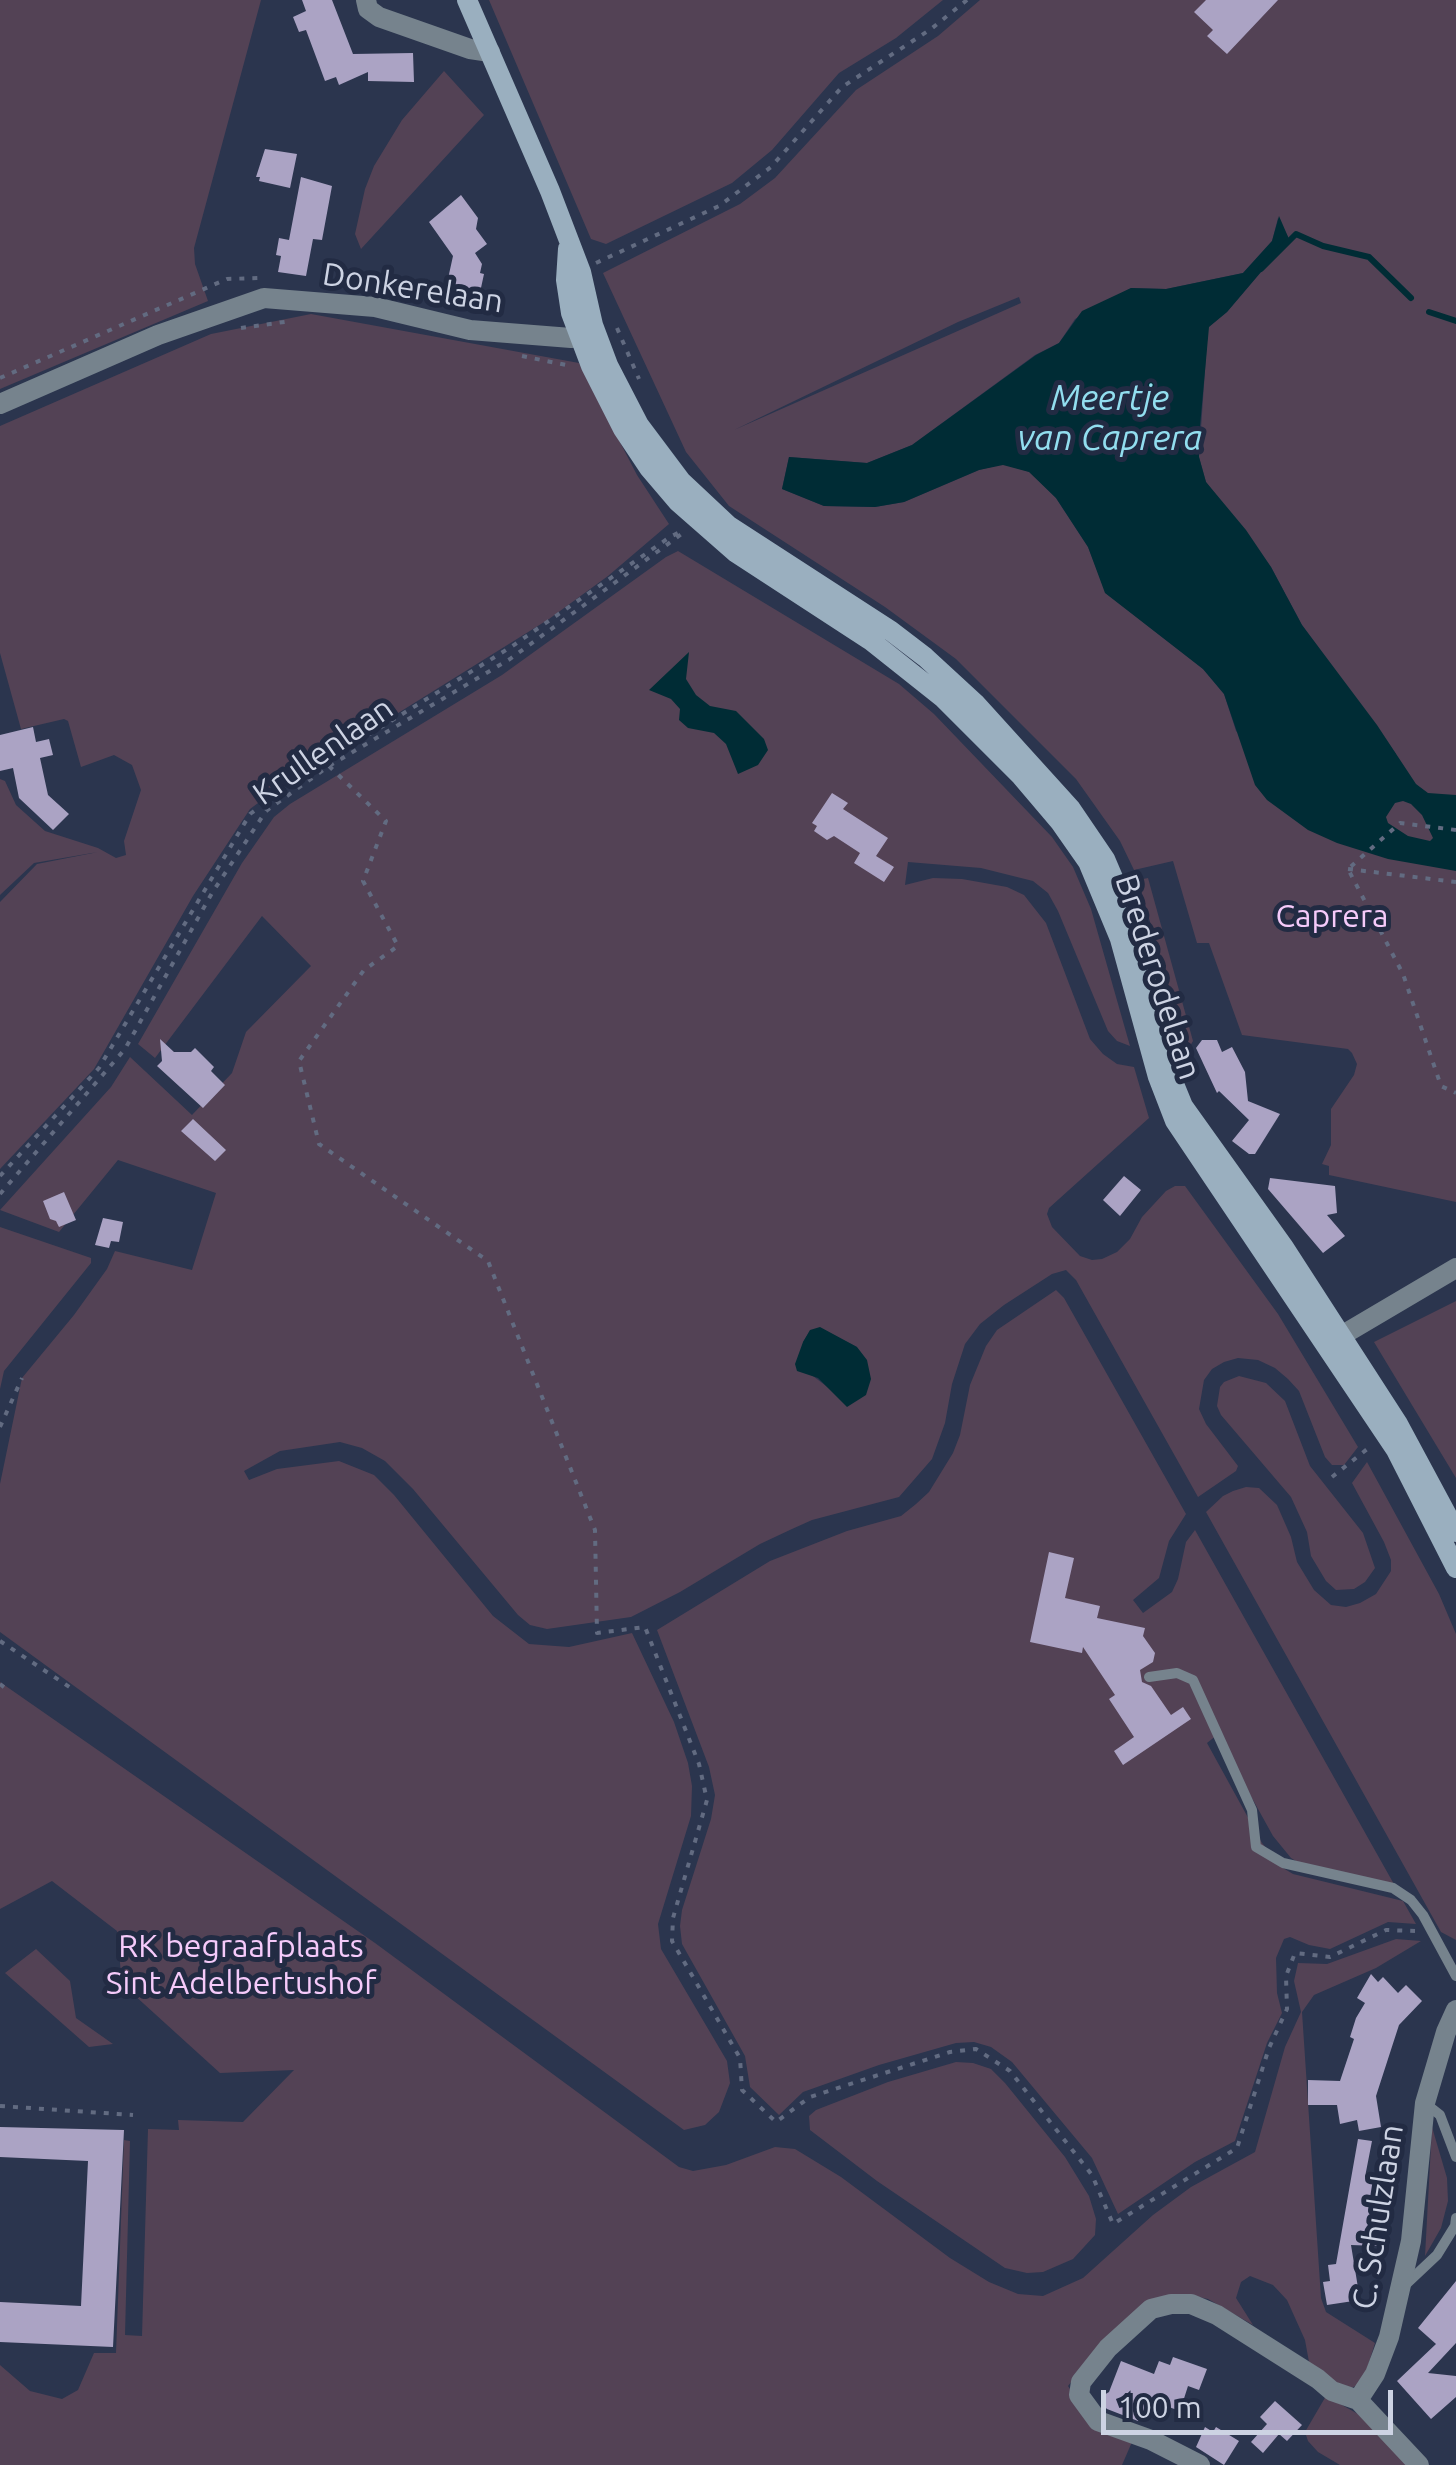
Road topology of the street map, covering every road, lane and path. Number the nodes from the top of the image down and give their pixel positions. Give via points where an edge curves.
1 (366, 0) edge
2 (466, 0) edge
3 (966, 0) edge
4 (490, 52) junction
5 (592, 265) dead end
6 (292, 321) dead end
7 (227, 329) dead end
8 (598, 333) junction
9 (514, 354) dead end
10 (582, 370) dead end
11 (645, 392) dead end
12 (0, 404) edge
13 (698, 516) junction
14 (329, 766) junction
15 (1456, 830) edge
16 (1348, 870) junction
17 (1456, 882) edge
18 (1456, 1092) edge
19 (0, 1176) edge
20 (0, 1194) edge
21 (1456, 1268) edge
22 (1334, 1340) junction
23 (22, 1378) dead end
24 (0, 1427) edge
25 (1395, 1438) junction
26 (1332, 1477) dead end
27 (1456, 1532) edge
28 (1456, 1568) edge
29 (0, 1641) edge
30 (1150, 1677) dead end
31 (0, 1684) edge
32 (74, 1690) dead end
33 (9, 1691) dead end
34 (1431, 1931) junction
35 (1456, 1976) edge
36 (1456, 2010) edge
37 (1425, 2103) junction
38 (0, 2106) edge
39 (133, 2115) dead end
40 (1456, 2157) edge
41 (1456, 2218) edge
42 (1399, 2290) junction
43 (1358, 2400) junction
44 (1200, 2465) edge
45 (1420, 2465) edge

1 - 4 street via 379,17
2 - 4 street, Brederodelaan
3 - 5 path via 842,87 771,168 718,206
4 - 8 street, Brederodelaan via 568,242 571,313
6 - 7 path
8 - 11 path
8 - 12 street, Donkerelaan via 470,330 375,307 264,298 158,335
8 - 13 street, Brederodelaan via 604,396 649,468
9 - 10 path
13 - 14 path, Krullenlaan via 665,549 510,659
13 - 19 path via 511,647 250,814 100,1068
13 - 22 street, Brederodelaan via 750,563 870,640 944,698 1106,880 1174,1121 1192,1134
14 - 20 path, Krullenlaan via 266,811 124,1048
14 - 34 path via 386,822 362,881 398,946 364,970 299,1061 319,1144 488,1261 596,1530 597,1632 645,1627 699,1764 707,1800 672,1941 740,2058 742,2090 776,2122 810,2097 976,2048 1010,2072 1092,2175 1113,2224 1237,2148 1287,2008 1286,1976 1295,1952 1330,1957 1386,1930
15 - 16 path via 1400,823
16 - 17 path
16 - 18 path via 1404,974 1441,1086
21 - 22 street
22 - 25 street, Brederodelaan
23 - 24 path
25 - 26 path
25 - 27 street, Brederodelaan
25 - 28 street, Brederodelaan
29 - 32 path
30 - 34 lane via 1193,1680 1252,1810 1256,1846 1283,1863 1393,1888 1411,1900
31 - 33 path
34 - 35 lane
36 - 37 street, C. Schulzlaan
37 - 40 lane via 1440,2114
37 - 42 street, C. Schulzlaan
38 - 39 path
41 - 42 lane via 1436,2255
42 - 43 street, C. Schulzlaan via 1380,2362
43 - 44 street via 1332,2392 1217,2315 1190,2304 1151,2309 1108,2348 1078,2395 1098,2421
43 - 45 street

